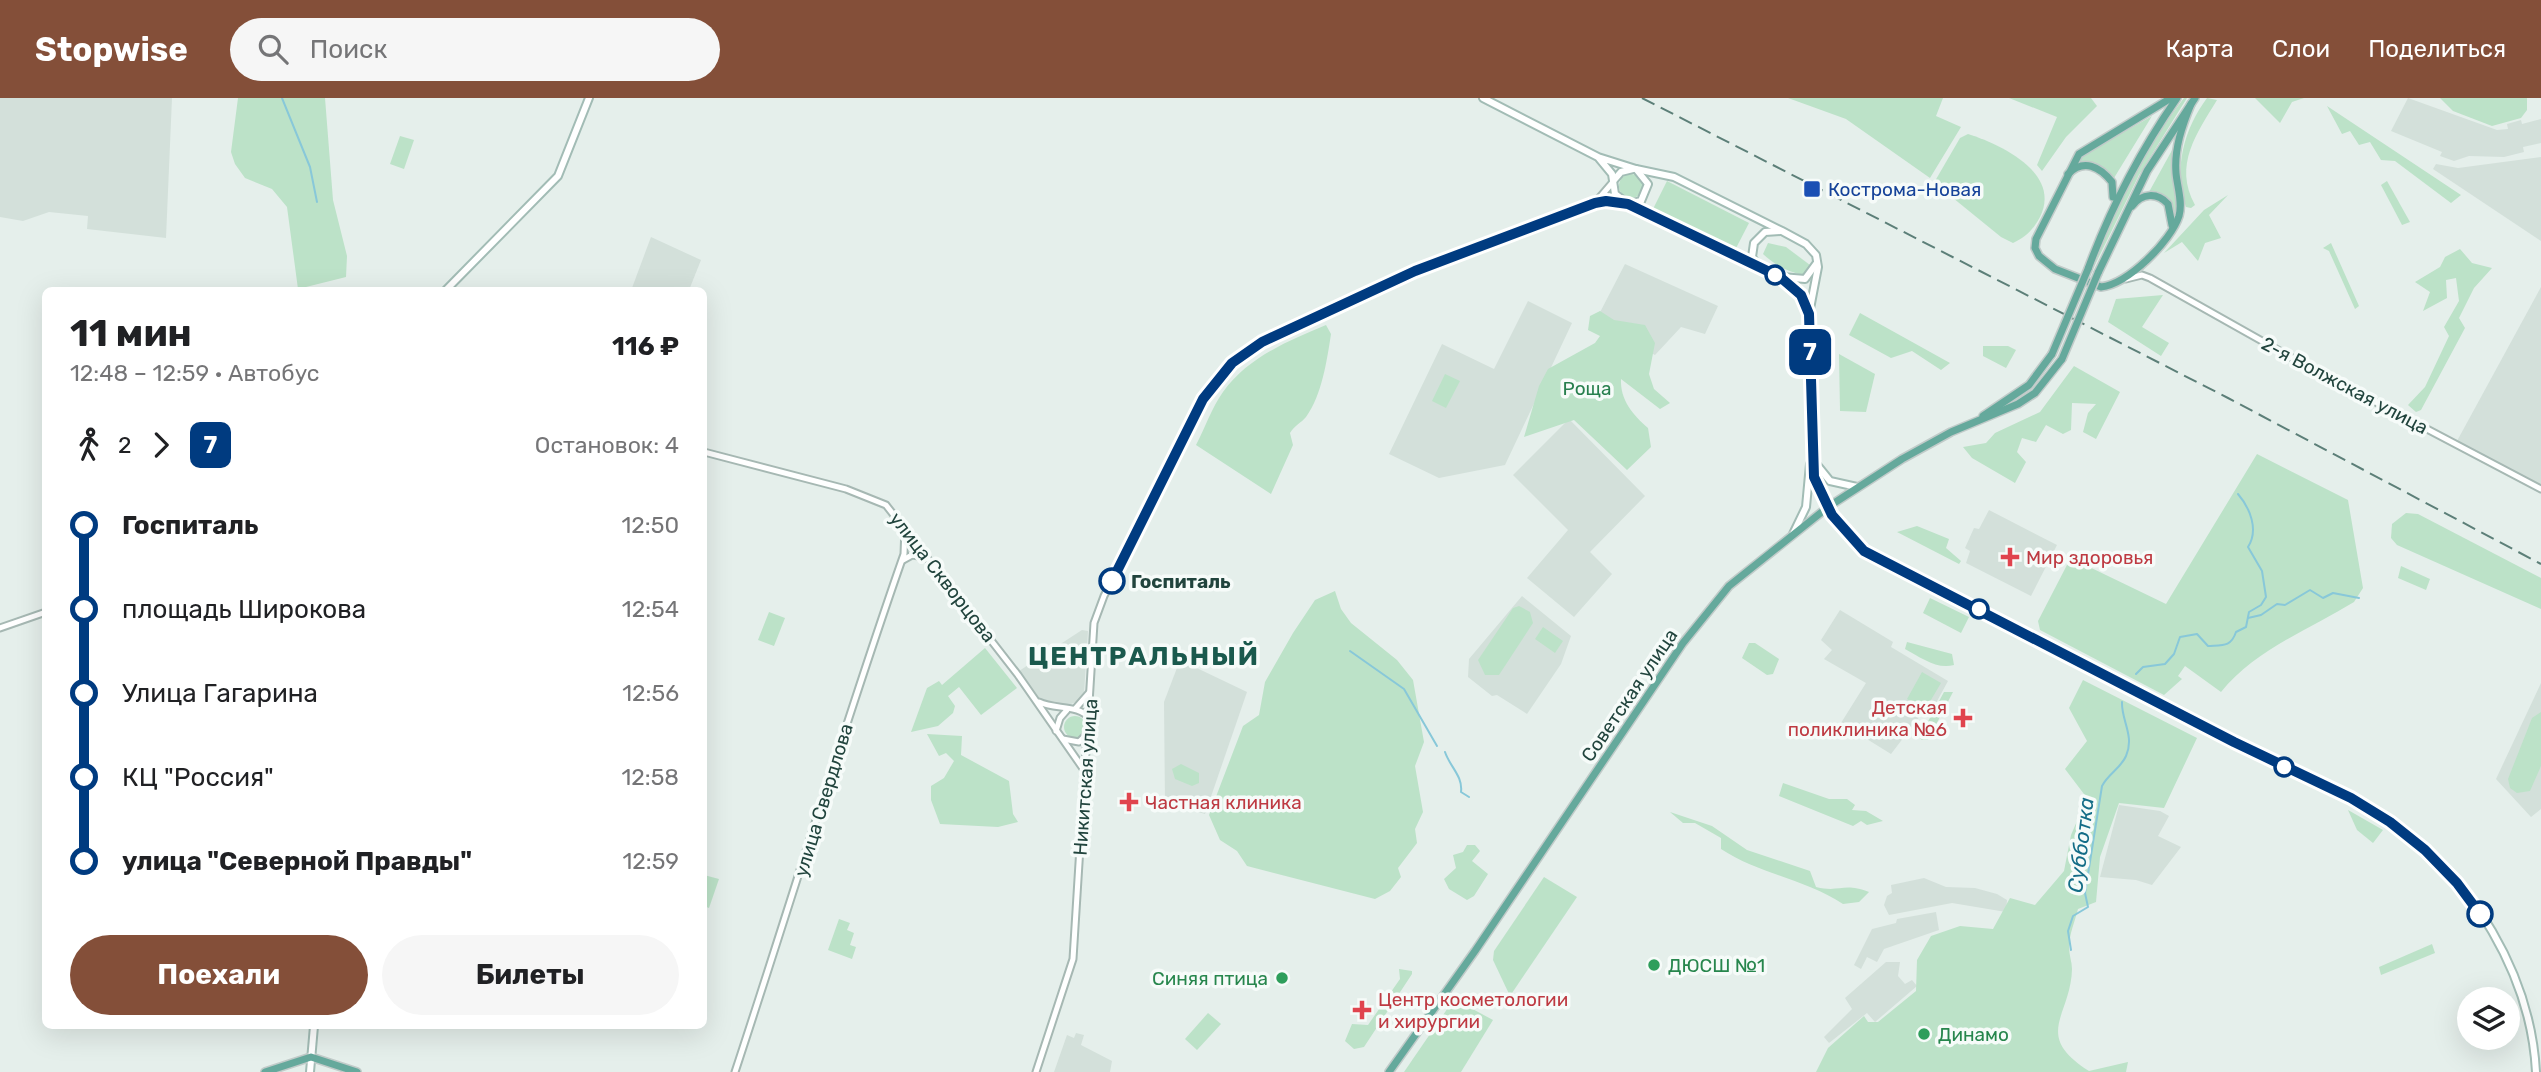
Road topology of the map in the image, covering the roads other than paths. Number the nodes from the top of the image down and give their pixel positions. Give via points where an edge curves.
1 (589, 98) edge
2 (1483, 98) edge
3 (2171, 98) edge
4 (2177, 98) edge
5 (2193, 101) edge
6 (1598, 157) junction
7 (1635, 169) junction
8 (2065, 177) junction
9 (1613, 182) junction
10 (1595, 203) junction
11 (1627, 203) junction
12 (2110, 210) junction
13 (2126, 215) junction
14 (1782, 231) junction
15 (2170, 232) junction
16 (2149, 256) junction
17 (1817, 258) junction
18 (1759, 267) junction
19 (1780, 277) junction
20 (2150, 278) junction
21 (2122, 280) junction
22 (449, 287) edge
23 (1809, 314) junction
24 (1977, 421) junction
25 (707, 453) edge
26 (1812, 459) junction
27 (1858, 487) junction
28 (2541, 489) edge
29 (1828, 507) junction
30 (905, 528) junction
31 (1793, 534) junction
32 (918, 544) junction
33 (906, 546) junction
34 (913, 554) junction
35 (927, 558) junction
36 (901, 563) junction
37 (42, 613) edge
38 (0, 628) edge
39 (1091, 691) junction
40 (1036, 701) junction
41 (1072, 709) junction
42 (1090, 719) junction
43 (1056, 731) junction
44 (1090, 731) junction
45 (1062, 738) junction
46 (1084, 770) junction
47 (314, 1029) edge
48 (311, 1057) junction
49 (265, 1072) edge
50 (310, 1072) edge
51 (358, 1072) edge
52 (734, 1072) edge
53 (1036, 1072) edge
54 (1389, 1072) edge
55 (2536, 1072) edge

1 - 22 main road via 558,176
2 - 6 main road
3 - 8 main road via 2079,154
4 - 12 main road via 2143,148
5 - 13 main road via 2147,171
5 - 15 main road via 2176,153 2180,209
6 - 7 main road
6 - 9 main road via 1608,165
7 - 9 main road via 1621,172
7 - 11 main road via 1646,178 1647,191 1640,201
7 - 14 main road via 1674,177
8 - 12 main road via 2080,166 2104,172 2114,188
8 - 21 main road via 2036,239 2039,256 2055,269 2095,286
9 - 10 street
9 - 11 main road via 1615,194
10 - 11 street
10 - 39 street, Никитская улица via 1415,271 1262,342 1232,363 1203,399 1098,610
11 - 18 main road
12 - 24 main road, bridge via 2052,354 2029,385
13 - 15 main road via 2137,200 2158,196 2171,210
13 - 24 main road, bridge via 2062,359 2035,393
14 - 17 main road via 1805,244
14 - 18 main road via 1765,232 1754,243 1752,257
15 - 16 main road
16 - 20 street
16 - 21 main road
17 - 19 main road via 1805,279
17 - 23 main road
18 - 19 main road
19 - 23 main road via 1801,295
20 - 21 street via 2142,275
20 - 28 street, 2-я Волжская улица
23 - 26 main road
24 - 27 main road, Советская улица
25 - 30 street, улица Скворцова via 873,498 894,512
26 - 27 main road via 1830,481
26 - 29 main road via 1814,477
26 - 31 main road via 1805,507
27 - 29 main road, Советская улица
29 - 31 main road, Советская улица
29 - 55 main road via 1864,551 2390,822 2457,883 2495,937 2525,1012
30 - 32 street, улица Скворцова
30 - 33 street, улица Свердлова
31 - 54 main road, Советская улица via 1729,586 1698,621
32 - 33 street via 911,541
32 - 34 street
32 - 35 street, улица Скворцова
33 - 34 street
33 - 36 street, улица Свердлова
34 - 35 street
34 - 36 street
35 - 40 street, улица Скворцова
36 - 52 street, улица Свердлова
37 - 38 street
39 - 41 street
39 - 42 street, Никитская улица
40 - 41 street via 1050,708
40 - 43 street, улица Скворцова
41 - 42 street
41 - 43 street via 1060,718
42 - 44 street, Никитская улица
43 - 45 street, улица Скворцова
44 - 45 street via 1079,742
44 - 46 street, Никитская улица
45 - 46 street, улица Скворцова
46 - 53 street, Никитская улица via 1073,959
47 - 48 main road
48 - 49 main road
48 - 50 main road
48 - 51 main road

